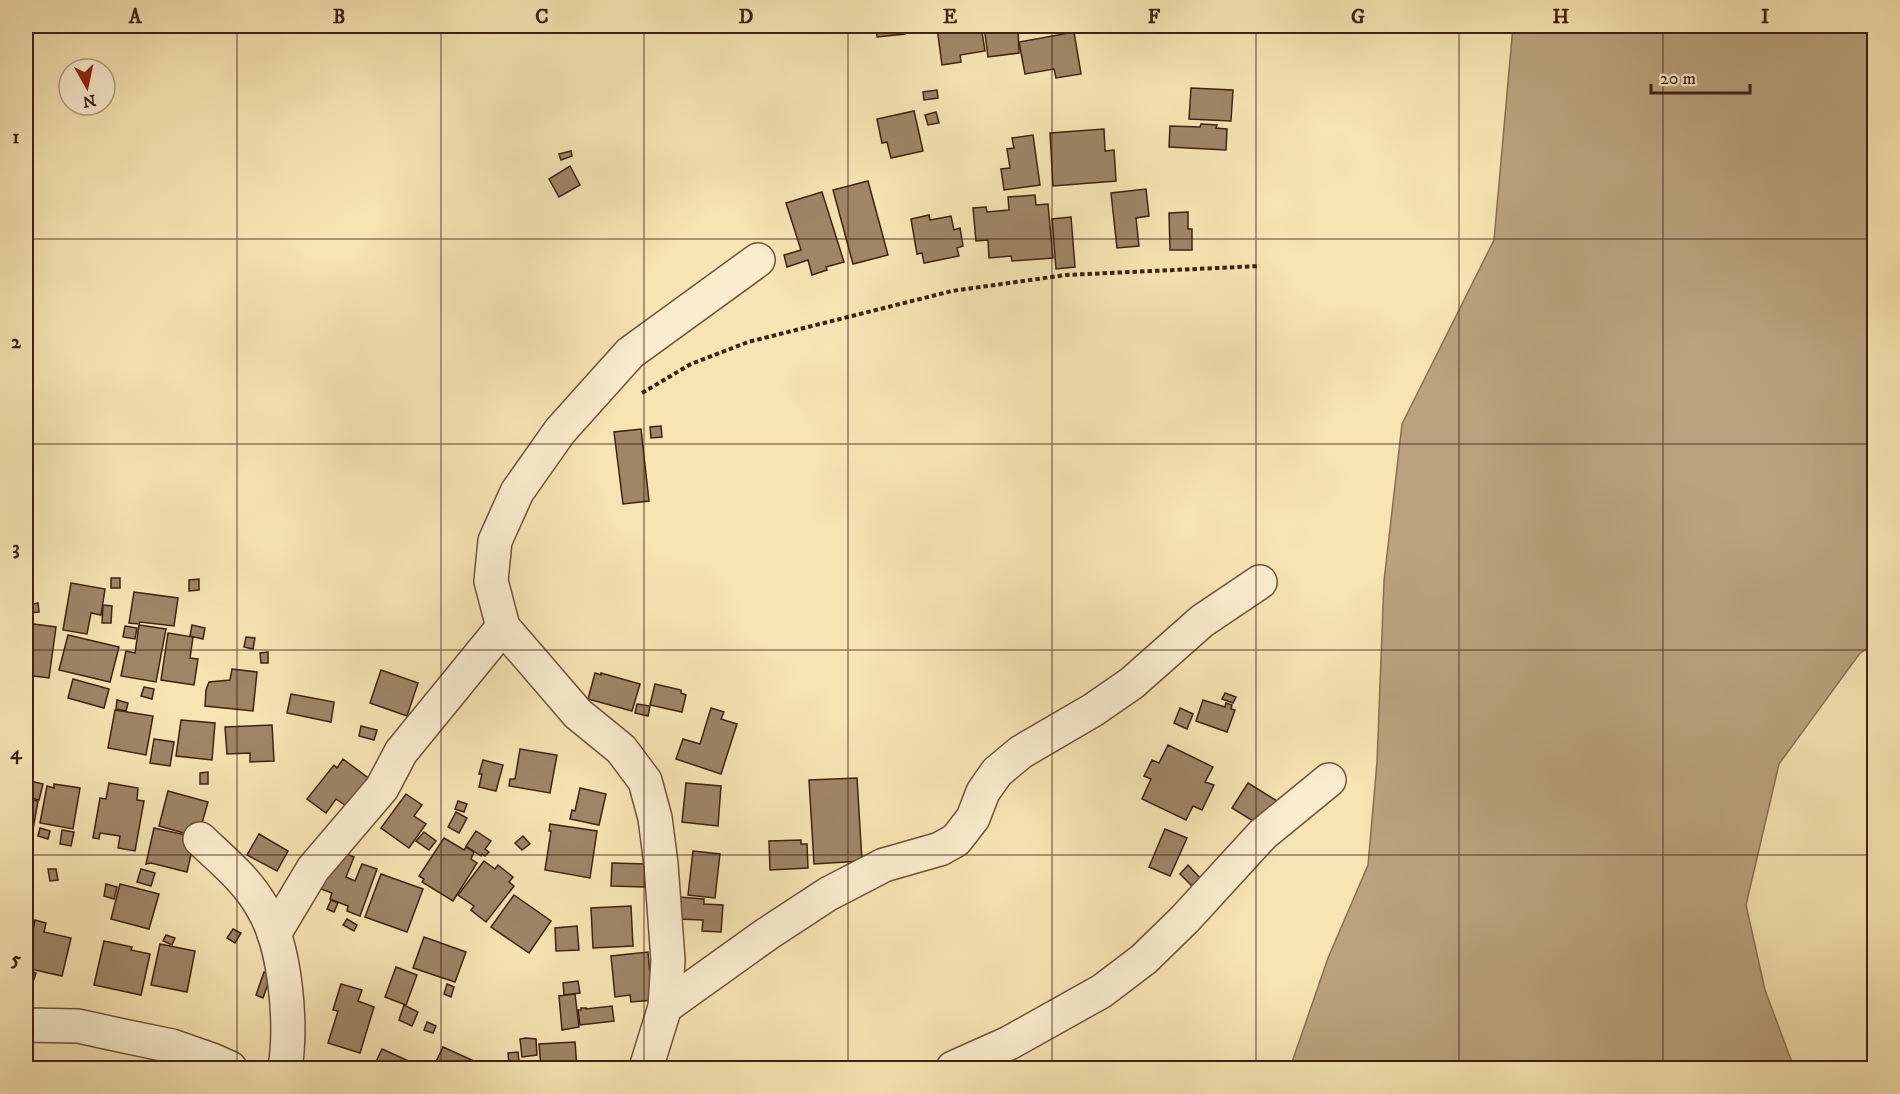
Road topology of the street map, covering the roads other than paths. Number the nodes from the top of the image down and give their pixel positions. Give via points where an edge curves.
1 (758, 260) dead end
2 (1260, 582) dead end
3 (503, 627) junction
4 (1329, 780) dead end
5 (200, 839) dead end
6 (274, 934) junction
7 (665, 1006) junction
8 (26, 1025) edge
9 (230, 1068) edge
10 (285, 1068) edge
11 (646, 1068) edge
12 (953, 1068) edge

1 - 3 street via 630,353 560,431 517,492 495,541 491,581
2 - 7 street via 1202,621 1131,683 1021,752 997,772 983,792 973,818 956,840 940,849 884,865 828,894
3 - 6 street via 401,752 382,788 313,869
3 - 7 street via 578,714 621,749 645,781 661,864 668,960
4 - 12 street via 1263,834 1185,919 1111,985 1009,1043
5 - 6 street via 242,880 263,907
6 - 10 street via 289,1016
7 - 11 street
8 - 9 street via 78,1026 172,1046

